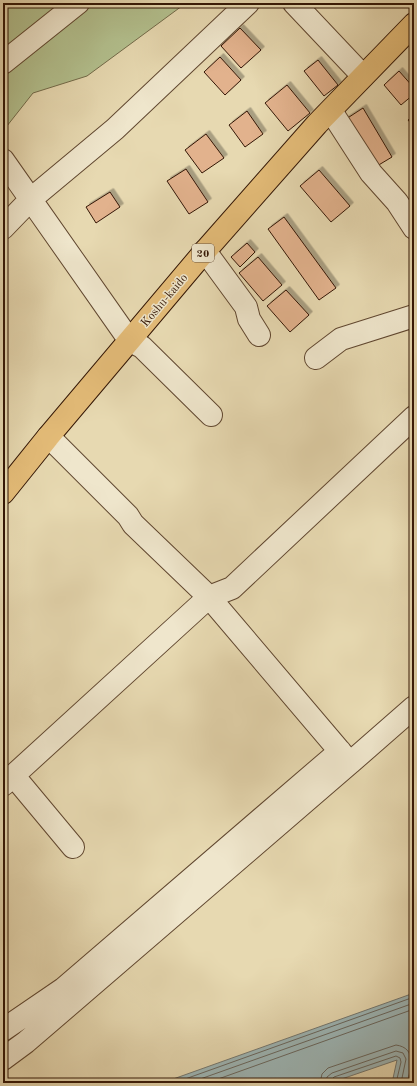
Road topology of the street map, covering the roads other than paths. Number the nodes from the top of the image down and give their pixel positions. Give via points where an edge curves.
1 (78, 3) edge
2 (248, 3) edge
3 (294, 3) edge
4 (414, 24) edge
5 (3, 63) edge
6 (363, 76) junction
7 (331, 111) junction
8 (3, 160) edge
9 (31, 199) junction
10 (3, 228) edge
11 (414, 228) edge
12 (205, 251) junction
13 (414, 316) edge
14 (259, 335) dead end
15 (130, 342) junction
16 (316, 358) dead end
17 (210, 415) dead end
18 (414, 417) edge
19 (48, 437) junction
20 (3, 493) edge
21 (209, 597) junction
22 (414, 707) edge
23 (345, 757) junction
24 (8, 780) edge
25 (73, 847) dead end
26 (3, 1030) edge
27 (3, 1058) edge

1 - 5 street
2 - 9 street via 115,129
3 - 6 street
4 - 6 highway, Koshu-kaido / 20
6 - 7 highway, Koshu-kaido / 20
7 - 11 street via 371,173 397,202
7 - 12 highway, Koshu-kaido / 20
8 - 9 street
9 - 10 street
9 - 15 street
12 - 14 street via 246,307 249,320
12 - 15 highway, Koshu-kaido / 20
13 - 16 street via 341,339
15 - 17 street via 142,347
15 - 19 highway, Koshu-kaido / 20
18 - 21 street via 232,588
19 - 20 highway, Koshu-kaido / 20
19 - 21 street
21 - 23 street
21 - 24 street
22 - 23 street
23 - 26 street via 63,989
23 - 27 street via 26,1042
24 - 25 street

